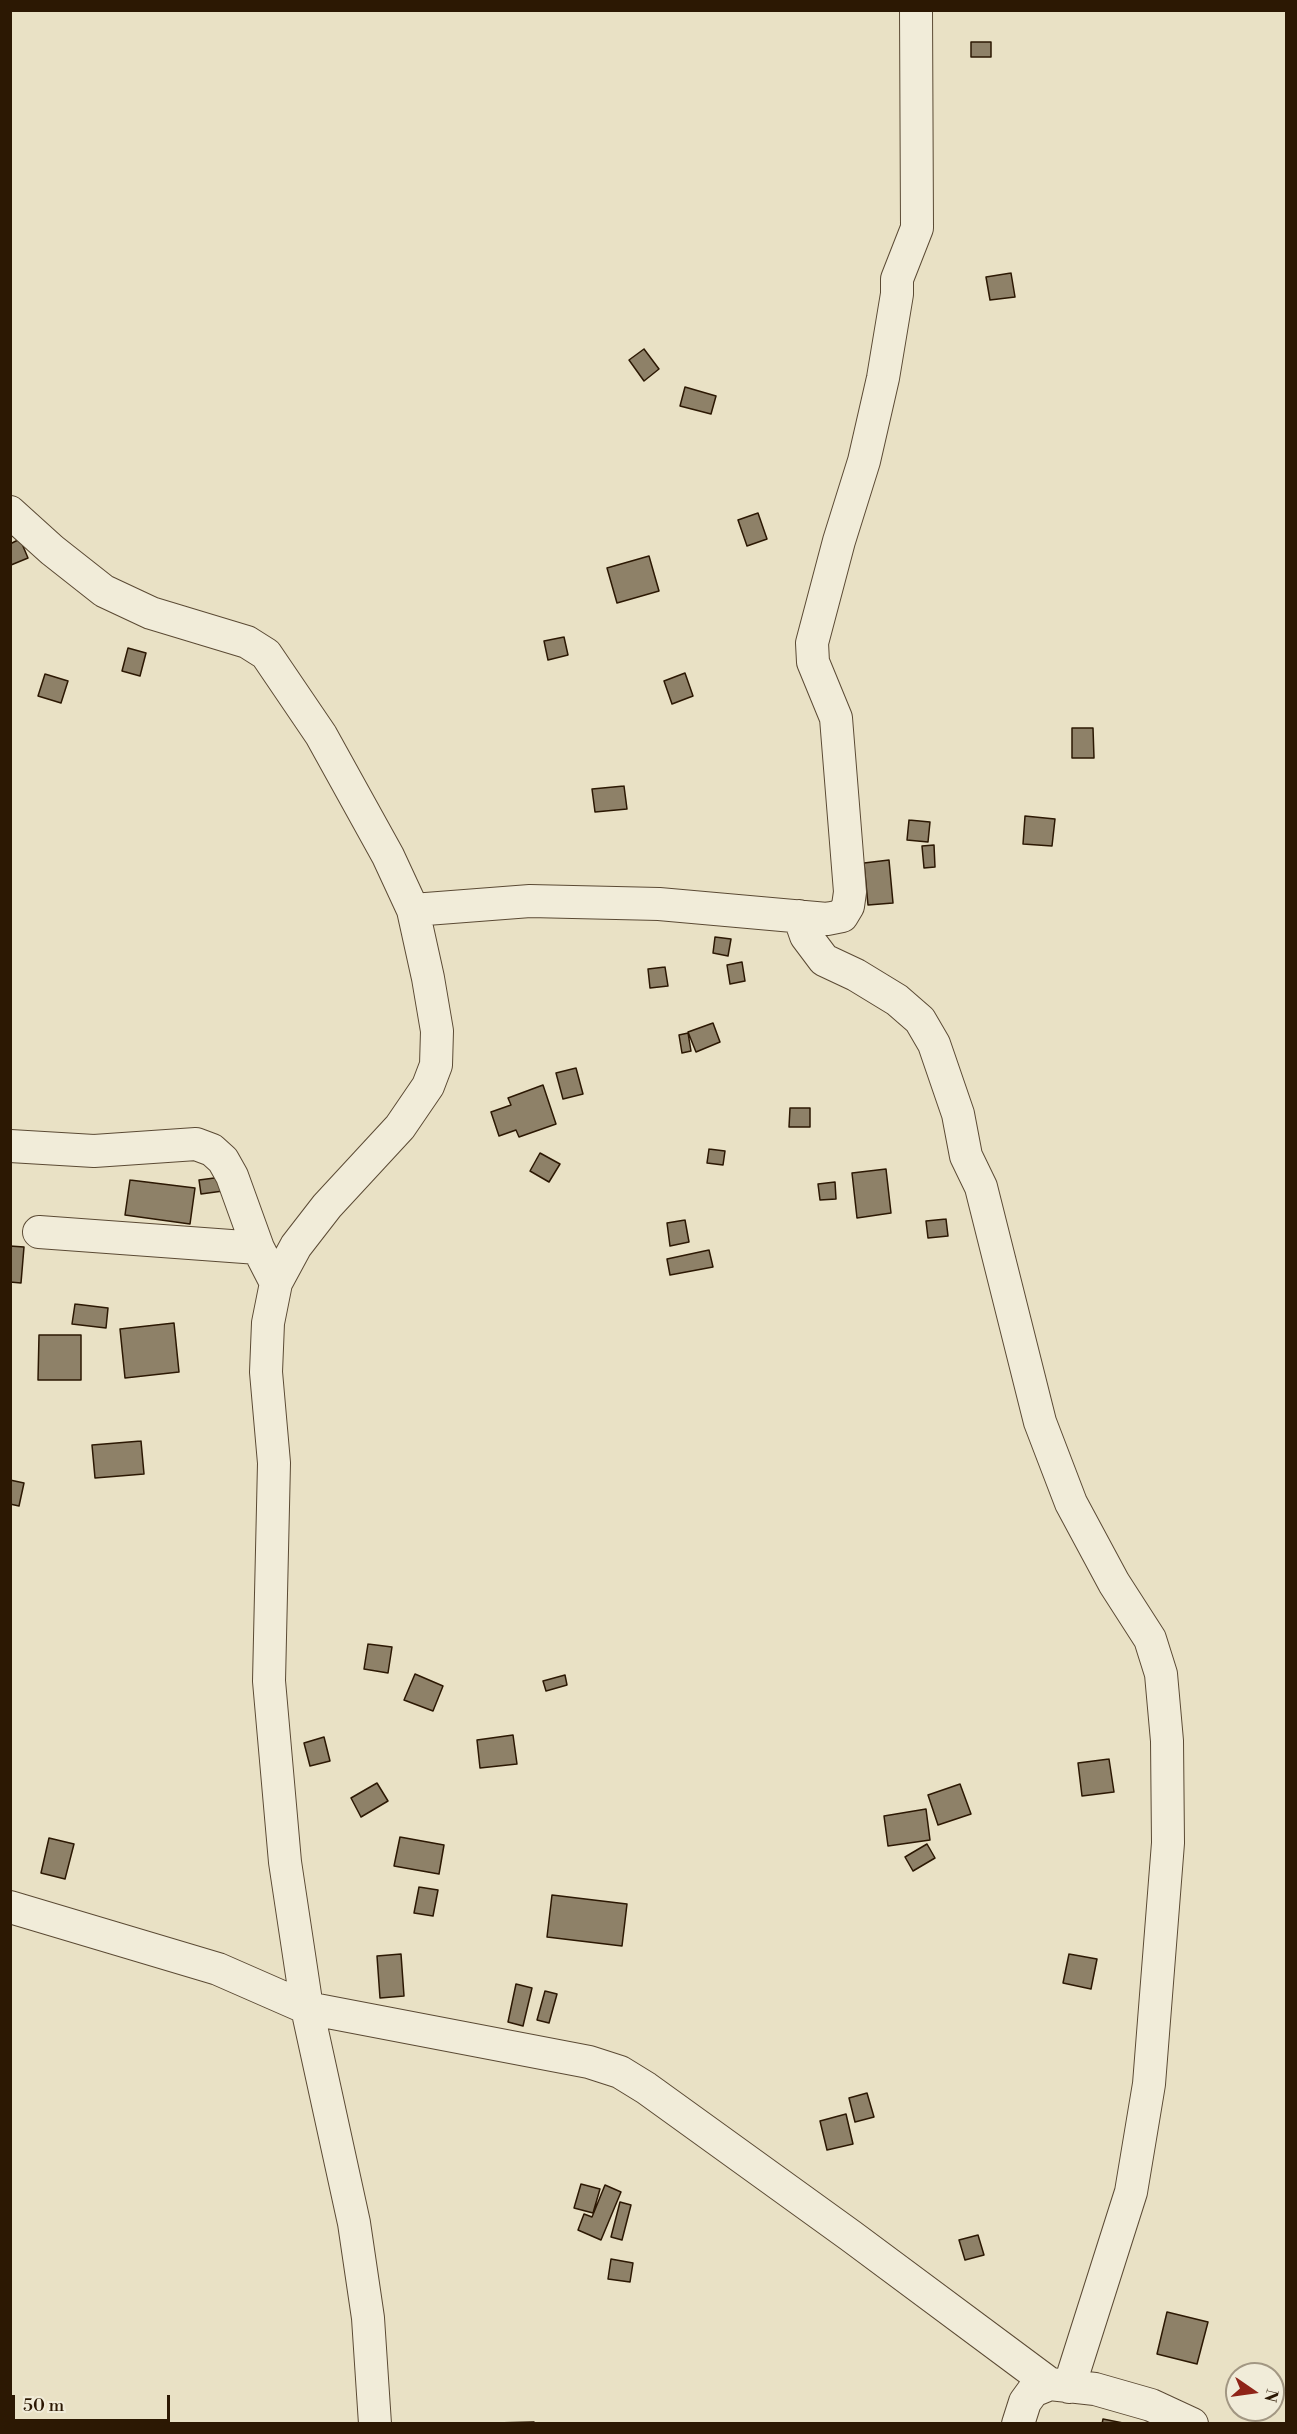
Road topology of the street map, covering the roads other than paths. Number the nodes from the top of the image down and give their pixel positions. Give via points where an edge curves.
1 (918, 12) edge
2 (10, 512) edge
3 (413, 910) junction
4 (799, 916) junction
5 (10, 1146) edge
6 (39, 1232) dead end
7 (258, 1248) junction
8 (276, 1283) junction
9 (10, 1907) edge
10 (307, 2008) junction
11 (1059, 2386) junction
12 (375, 2424) edge
13 (1018, 2424) edge
14 (1192, 2424) edge

1 - 4 street via 917,228 897,279 883,378 864,461 838,541 812,643 813,662 836,718 849,900 842,916
2 - 3 street via 104,591 151,613 247,642 266,654 321,735
3 - 4 street via 530,901 659,904
3 - 8 street via 437,1031 432,1076 400,1127 327,1206
4 - 11 street via 806,936 824,960 897,1000 920,1020 934,1044 958,1114 966,1156 981,1187 1040,1422 1071,1503 1150,1639 1161,1674 1167,1741 1168,1843 1149,2084 1131,2192
5 - 7 street via 94,1151 196,1144 212,1150 232,1176
6 - 7 street
7 - 8 street
8 - 10 street via 268,1323 266,1372 274,1463 269,1681 285,1862
9 - 10 street via 219,1969
10 - 11 street via 589,2062 620,2072
10 - 12 street via 354,2223 368,2318
11 - 13 street via 1033,2391
11 - 14 street via 1095,2389 1151,2405

